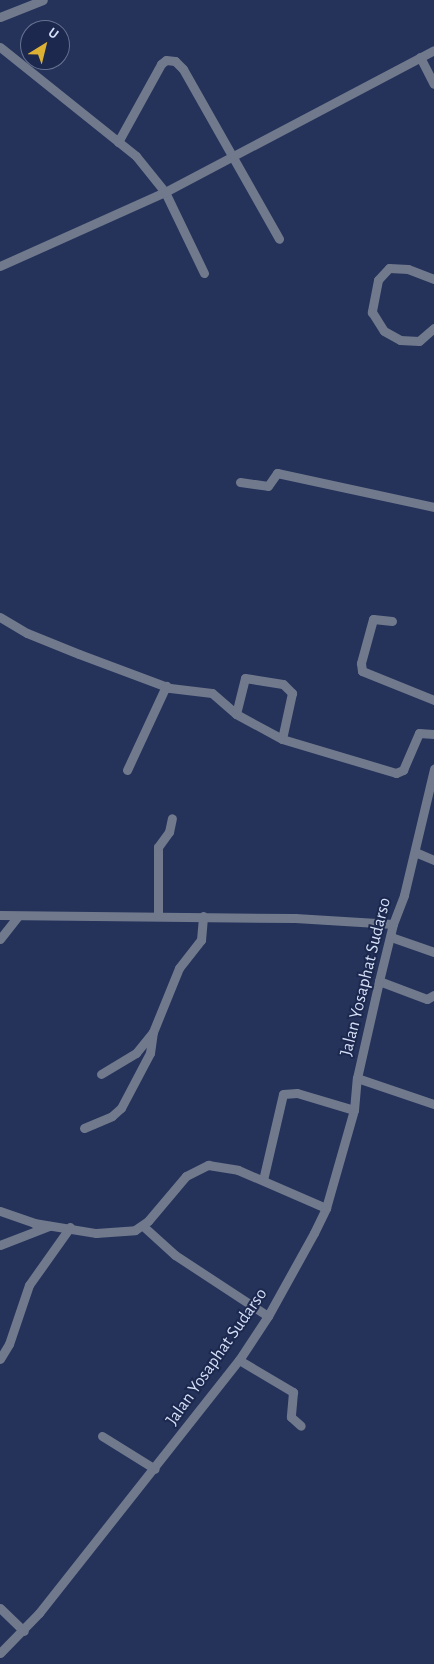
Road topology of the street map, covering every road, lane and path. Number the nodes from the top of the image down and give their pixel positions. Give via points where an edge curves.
1 (44, 0) edge
2 (0, 16) edge
3 (0, 47) edge
4 (434, 50) edge
5 (420, 58) junction
6 (434, 84) edge
7 (118, 142) junction
8 (231, 156) junction
9 (165, 192) junction
10 (279, 240) dead end
11 (0, 266) edge
12 (204, 273) dead end
13 (434, 279) edge
14 (434, 328) edge
15 (240, 482) dead end
16 (434, 507) edge
17 (0, 617) edge
18 (392, 621) dead end
19 (166, 686) junction
20 (432, 700) edge
21 (236, 714) junction
22 (434, 734) edge
23 (282, 739) junction
24 (434, 769) edge
25 (128, 770) dead end
26 (172, 818) dead end
27 (416, 852) junction
28 (434, 860) edge
29 (0, 915) edge
30 (18, 916) junction
31 (158, 916) junction
32 (203, 916) junction
33 (393, 924) junction
34 (391, 937) junction
35 (0, 939) edge
36 (434, 952) edge
37 (378, 981) junction
38 (434, 995) edge
39 (153, 1032) junction
40 (101, 1074) dead end
41 (357, 1078) junction
42 (434, 1104) edge
43 (354, 1110) junction
44 (84, 1128) dead end
45 (263, 1180) junction
46 (326, 1208) junction
47 (0, 1211) edge
48 (51, 1225) junction
49 (143, 1226) junction
50 (70, 1228) junction
51 (0, 1245) edge
52 (268, 1316) junction
53 (0, 1359) edge
54 (239, 1360) junction
55 (301, 1426) dead end
56 (102, 1436) dead end
57 (155, 1470) junction
58 (0, 1608) edge
59 (24, 1631) junction
60 (0, 1653) edge

1 - 2 street
3 - 7 street
4 - 5 street
5 - 6 street
5 - 8 street
7 - 8 street via 161,64 172,60 183,69
7 - 9 street via 136,156
8 - 9 street
8 - 10 street
9 - 11 street
9 - 12 street
13 - 14 street via 408,269 389,268 378,280 372,312 384,331 400,340 419,341
15 - 16 street via 268,486 277,473
17 - 19 street via 78,654
18 - 20 street via 373,619 361,663 362,671
19 - 21 street via 212,693
19 - 25 street
21 - 23 street
21 - 23 street via 245,678 283,684 292,693
22 - 23 street via 419,732 398,773
24 - 27 street, Jalan Yosaphat Sudarso
26 - 31 street via 169,832 158,847
27 - 28 street
27 - 33 street, Jalan Yosaphat Sudarso
29 - 30 street
30 - 31 street
30 - 35 street
31 - 32 street
32 - 33 street
32 - 39 street via 201,940 179,968
33 - 34 street, Jalan Yosaphat Sudarso
34 - 36 street
34 - 37 street, Jalan Yosaphat Sudarso
37 - 38 street via 427,998
37 - 41 street, Jalan Yosaphat Sudarso
39 - 40 street via 136,1053
39 - 44 street via 150,1053 121,1108 112,1116
41 - 42 street
41 - 43 street, Jalan Yosaphat Sudarso
43 - 45 street via 296,1094 283,1094
43 - 46 street, Jalan Yosaphat Sudarso
45 - 46 street
45 - 49 street via 229,1166 200,1166 186,1176
46 - 52 street, Jalan Yosaphat Sudarso
47 - 48 street via 15,1219
48 - 50 street
48 - 51 street
49 - 50 street via 128,1231 96,1233
49 - 52 street via 175,1255
50 - 53 street via 30,1285 9,1344
52 - 54 street, Jalan Yosaphat Sudarso
54 - 55 street via 293,1392 291,1418
54 - 57 street, Jalan Yosaphat Sudarso
56 - 57 street
57 - 59 street, Jalan Yosaphat Sudarso
58 - 59 street
59 - 60 street, Jalan Yosaphat Sudarso

